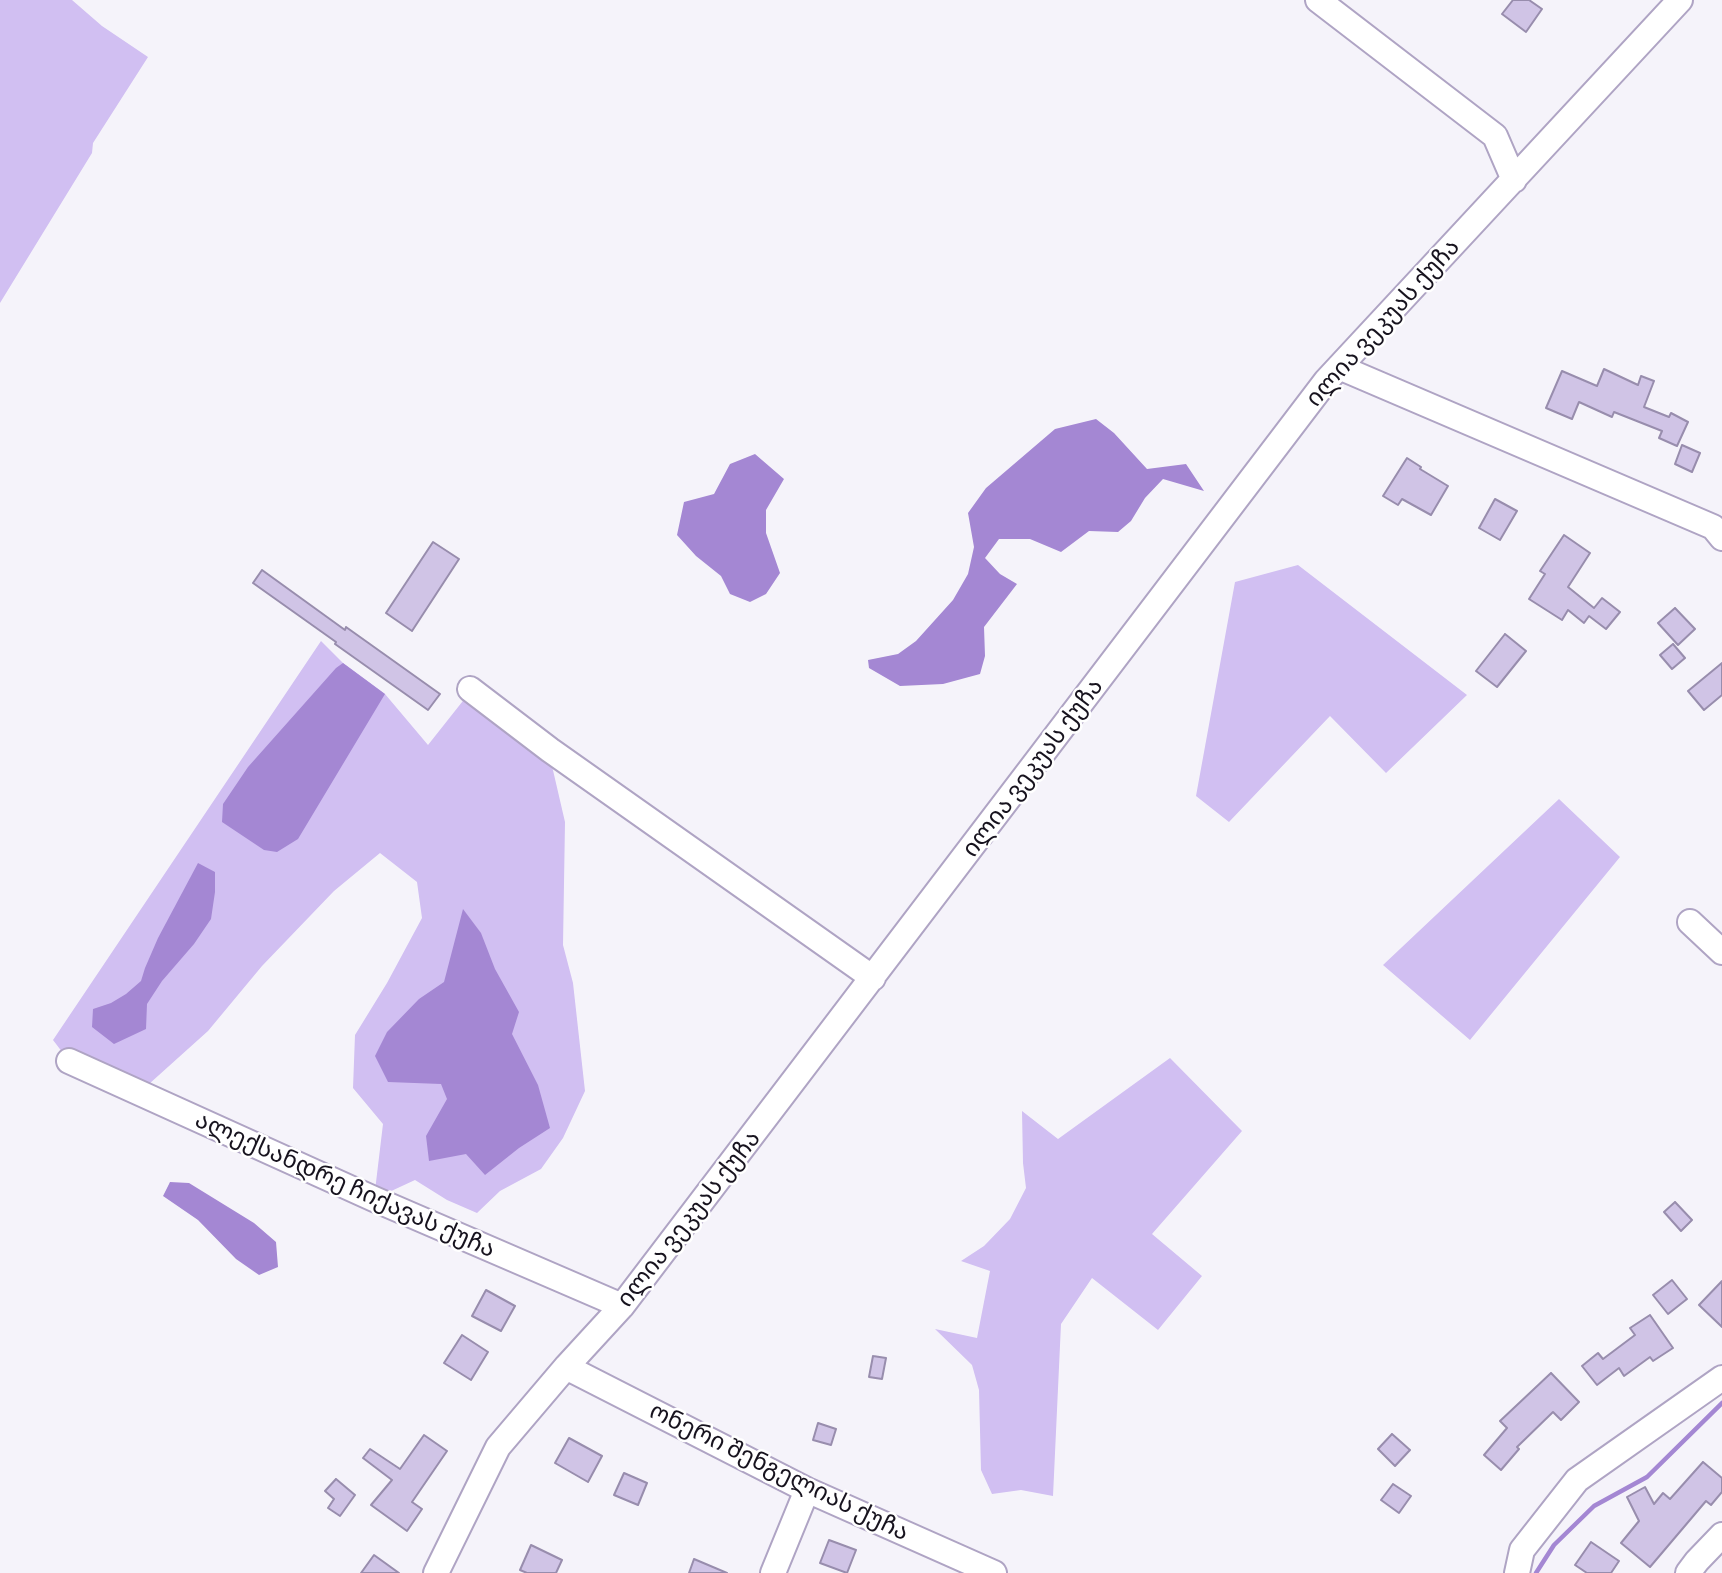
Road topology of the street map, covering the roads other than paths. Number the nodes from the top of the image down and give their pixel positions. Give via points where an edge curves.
1 (1318, 0) edge
2 (1680, 0) edge
3 (1514, 180) junction
4 (1339, 367) junction
5 (1722, 538) edge
6 (470, 689) dead end
7 (1690, 922) dead end
8 (1722, 952) edge
9 (873, 978) junction
10 (69, 1061) dead end
11 (622, 1306) junction
12 (566, 1367) junction
13 (1722, 1378) edge
14 (807, 1490) junction
15 (1722, 1535) edge
16 (436, 1573) edge
17 (772, 1573) edge
18 (994, 1573) edge
19 (1517, 1573) edge
20 (1688, 1573) edge

1 - 3 street via 1495,136
2 - 3 street, ილია ვეკუას ქუჩა
3 - 4 street, ილია ვეკუას ქუჩა
4 - 5 street via 1713,527
4 - 9 street, ილია ვეკუას ქუჩა
6 - 9 street
7 - 8 street
9 - 11 street, ილია ვეკუას ქუჩა
10 - 11 street, ალექსანდრე ჩიქავას ქუჩა
11 - 12 street, ილია ვეკუას ქუჩა
12 - 14 street, ონერი შენგელიას ქუჩა
12 - 16 street, ილია ვეკუას ქუჩა via 498,1447
13 - 19 street via 1577,1479 1522,1550
14 - 17 street
14 - 18 street, ონერი შენგელიას ქუჩა
15 - 20 street

